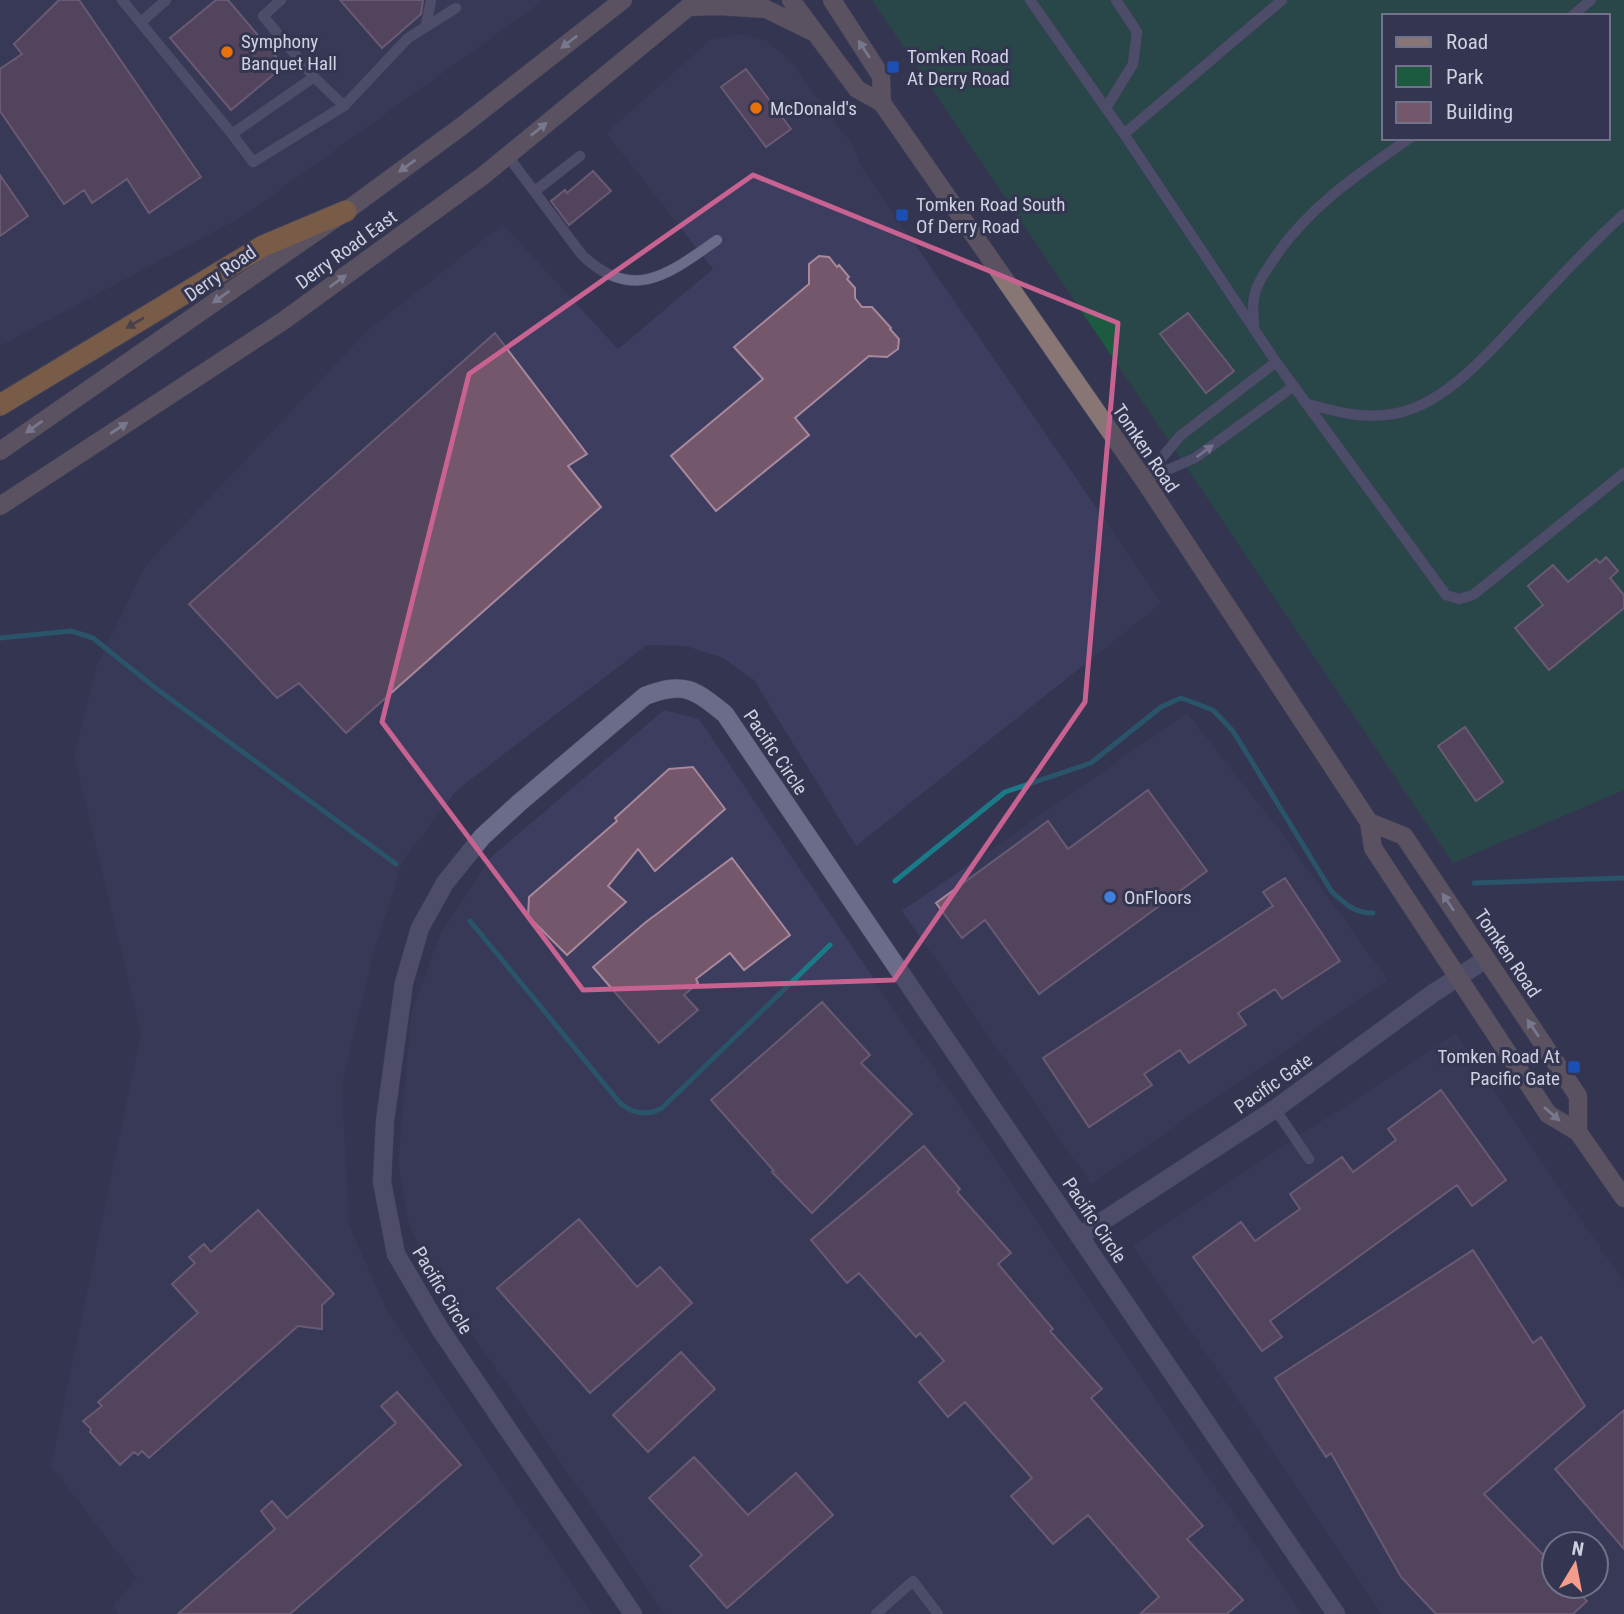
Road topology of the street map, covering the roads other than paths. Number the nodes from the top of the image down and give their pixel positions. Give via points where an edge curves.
1 (122, 0) edge
2 (166, 0) edge
3 (281, 0) edge
4 (431, 0) edge
5 (623, 0) edge
6 (791, 0) edge
7 (832, 0) edge
8 (1030, 0) edge
9 (1116, 0) edge
10 (1282, 0) edge
11 (1591, 0) edge
12 (693, 3) edge
13 (456, 8) dead end
14 (1574, 14) edge
15 (141, 22) junction
16 (426, 25) junction
17 (814, 33) junction
18 (314, 77) junction
19 (882, 103) junction
20 (344, 106) junction
21 (1106, 108) junction
22 (232, 134) junction
23 (1124, 134) junction
24 (1407, 140) edge
25 (507, 155) junction
26 (580, 156) dead end
27 (535, 191) junction
28 (346, 211) junction
29 (1624, 214) edge
30 (717, 240) dead end
31 (1254, 330) junction
32 (1276, 362) junction
33 (1294, 386) junction
34 (1308, 404) junction
35 (0, 405) edge
36 (0, 451) edge
37 (1624, 472) edge
38 (1144, 480) junction
39 (0, 506) edge
40 (1368, 822) junction
41 (1486, 959) junction
42 (1458, 977) junction
43 (1275, 1109) junction
44 (1578, 1132) junction
45 (1309, 1159) dead end
46 (1624, 1198) edge
47 (1080, 1236) junction
48 (634, 1614) edge
49 (876, 1614) edge
50 (938, 1614) edge
51 (1336, 1614) edge

1 - 15 lane
2 - 15 lane
3 - 18 lane via 263,16
4 - 16 lane
5 -> 28 main road, Derry Road
6 - 17 main road, Tomken Road
19 -> 7 main road, Tomken Road via 881,76
8 - 21 lane
9 - 21 lane via 1137,32 1133,64
10 - 23 lane
11 - 14 lane
12 - 17 main road via 766,9
25 -> 12 main road, Derry Road East
13 - 16 lane
15 - 22 lane
16 - 20 lane
17 - 19 main road, Tomken Road via 857,89
18 - 20 lane
18 - 22 lane
19 - 38 main road, Tomken Road
20 - 22 lane via 253,162
21 - 23 lane
23 - 31 lane
24 - 31 lane via 1348,180 1286,241 1254,296
25 - 27 lane
39 -> 25 main road, Derry Road East via 283,321
26 - 27 lane
27 - 30 lane via 582,255 616,277 641,281 663,276
28 -> 35 highway via 263,246
28 -> 36 main road, Derry Road
29 - 34 lane via 1481,360 1442,393 1394,414 1357,417
31 - 32 lane
32 - 33 lane
32 - 38 lane via 1180,436
33 - 34 lane
38 -> 33 lane via 1195,458
34 - 37 lane via 1446,594 1459,599 1473,595
38 - 40 main road, Tomken Road
41 -> 40 main road, Tomken Road via 1404,836
40 - 42 main road, Tomken Road via 1373,848
41 - 42 street, Pacific Gate
44 -> 41 main road, Tomken Road via 1578,1096
42 - 43 street, Pacific Gate
42 -> 44 main road, Tomken Road via 1548,1114
43 - 45 lane
43 - 47 street, Pacific Gate
44 - 46 main road, Tomken Road
47 - 48 street, Pacific Circle via 725,714 699,693 669,687 645,696 482,837 445,883 420,928 404,983 385,1121 382,1182 396,1254 440,1329
47 - 51 street, Pacific Circle
49 - 50 lane via 913,1581

